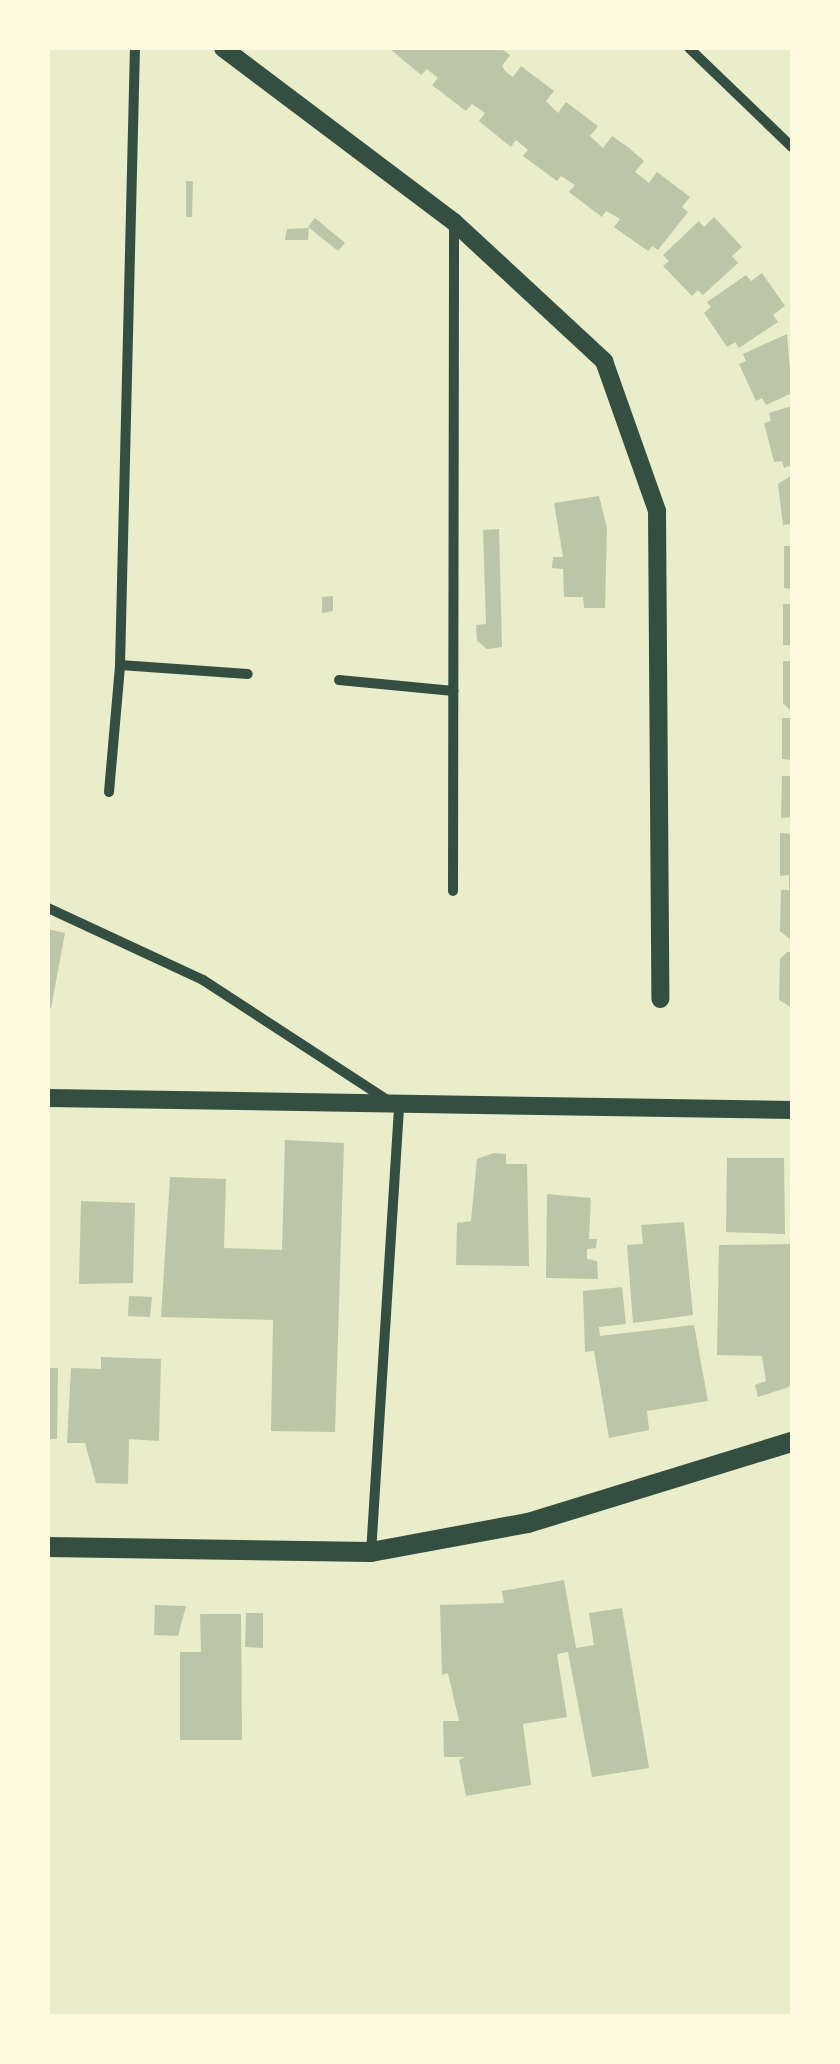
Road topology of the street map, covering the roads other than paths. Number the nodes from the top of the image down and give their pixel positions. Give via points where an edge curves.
1 (135, 48) edge
2 (223, 48) edge
3 (689, 48) edge
4 (792, 146) edge
5 (454, 222) junction
6 (120, 664) junction
7 (248, 674) dead end
8 (339, 680) dead end
9 (454, 692) junction
10 (109, 792) dead end
11 (453, 890) dead end
12 (48, 908) edge
13 (660, 999) dead end
14 (48, 1098) edge
15 (400, 1108) junction
16 (792, 1110) edge
17 (792, 1442) edge
18 (48, 1547) edge
19 (371, 1552) junction

1 - 6 street
2 - 5 street
3 - 4 street
5 - 9 street
5 - 13 street via 604,361 656,511
6 - 7 street
6 - 10 street
8 - 9 street
9 - 11 street
12 - 15 street via 203,980
14 - 15 street
15 - 16 street
15 - 19 street
17 - 19 main road via 528,1524
18 - 19 main road

